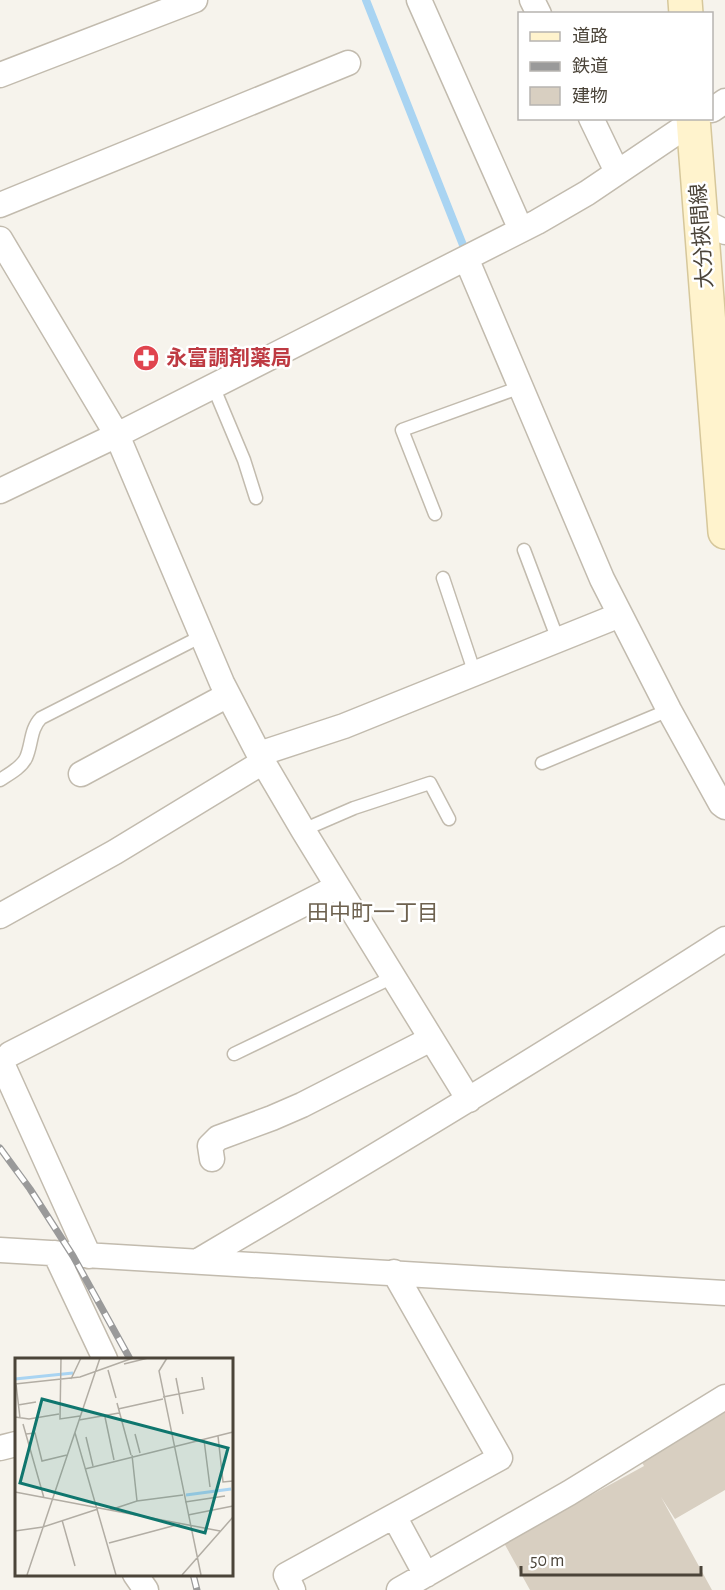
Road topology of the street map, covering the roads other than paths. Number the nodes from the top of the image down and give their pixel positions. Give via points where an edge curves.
1 (195, 0) edge
2 (419, 0) edge
3 (348, 63) dead end
4 (0, 75) edge
5 (592, 120) edge
6 (695, 120) edge
7 (699, 120) edge
8 (617, 172) junction
9 (0, 205) edge
10 (713, 226) edge
11 (521, 230) junction
12 (0, 239) edge
13 (466, 258) junction
14 (213, 386) junction
15 (521, 387) junction
16 (117, 435) junction
17 (0, 491) edge
18 (256, 498) dead end
19 (435, 514) dead end
20 (725, 532) edge
21 (525, 550) dead end
22 (443, 578) dead end
23 (620, 615) junction
24 (202, 636) junction
25 (558, 640) junction
26 (474, 674) junction
27 (228, 695) junction
28 (669, 710) junction
29 (261, 758) junction
30 (542, 763) dead end
31 (81, 774) dead end
32 (0, 780) edge
33 (725, 807) edge
34 (448, 819) dead end
35 (303, 830) junction
36 (337, 887) junction
37 (0, 916) edge
38 (725, 939) edge
39 (393, 977) junction
40 (431, 1039) junction
41 (234, 1054) dead end
42 (5, 1056) edge
43 (469, 1100) junction
44 (212, 1159) dead end
45 (0, 1250) edge
46 (56, 1253) junction
47 (89, 1256) junction
48 (198, 1261) junction
49 (394, 1272) junction
50 (725, 1293) edge
51 (105, 1358) edge
52 (725, 1397) edge
53 (15, 1444) edge
54 (0, 1448) edge
55 (394, 1516) junction
56 (136, 1575) edge
57 (426, 1575) junction
58 (146, 1590) edge
59 (293, 1590) edge
60 (399, 1590) edge

1 - 4 street
2 - 11 street
3 - 9 street
5 - 8 street
6 - 8 street
7 - 10 main road, 大分挾間線
8 - 11 street
10 - 20 main road, 大分挾間線
11 - 13 street
12 - 16 street
13 - 14 street
13 - 15 street
14 - 16 street
14 - 18 lane
15 - 19 lane via 402,430
15 - 23 street
16 - 17 street
16 - 24 street
21 - 25 lane
22 - 26 lane
23 - 25 street
23 - 28 street
24 - 27 street
24 - 32 lane via 41,718 26,760
25 - 26 street
26 - 29 street
27 - 29 street
27 - 31 street
28 - 30 lane
28 - 33 street
29 - 35 street
29 - 37 street via 107,857
34 - 35 lane via 430,783
35 - 36 street
36 - 39 street
36 - 42 street
38 - 43 street
39 - 40 street
39 - 41 lane
40 - 43 street
40 - 44 street via 302,1105 218,1137 210,1146
42 - 47 street
43 - 48 street
45 - 46 street
46 - 47 street
46 - 51 street
47 - 48 street
48 - 49 street
49 - 50 street
49 - 55 street via 500,1458
52 - 57 street
53 - 54 street
55 - 57 street
55 - 59 street via 286,1575
56 - 58 street
57 - 60 street

